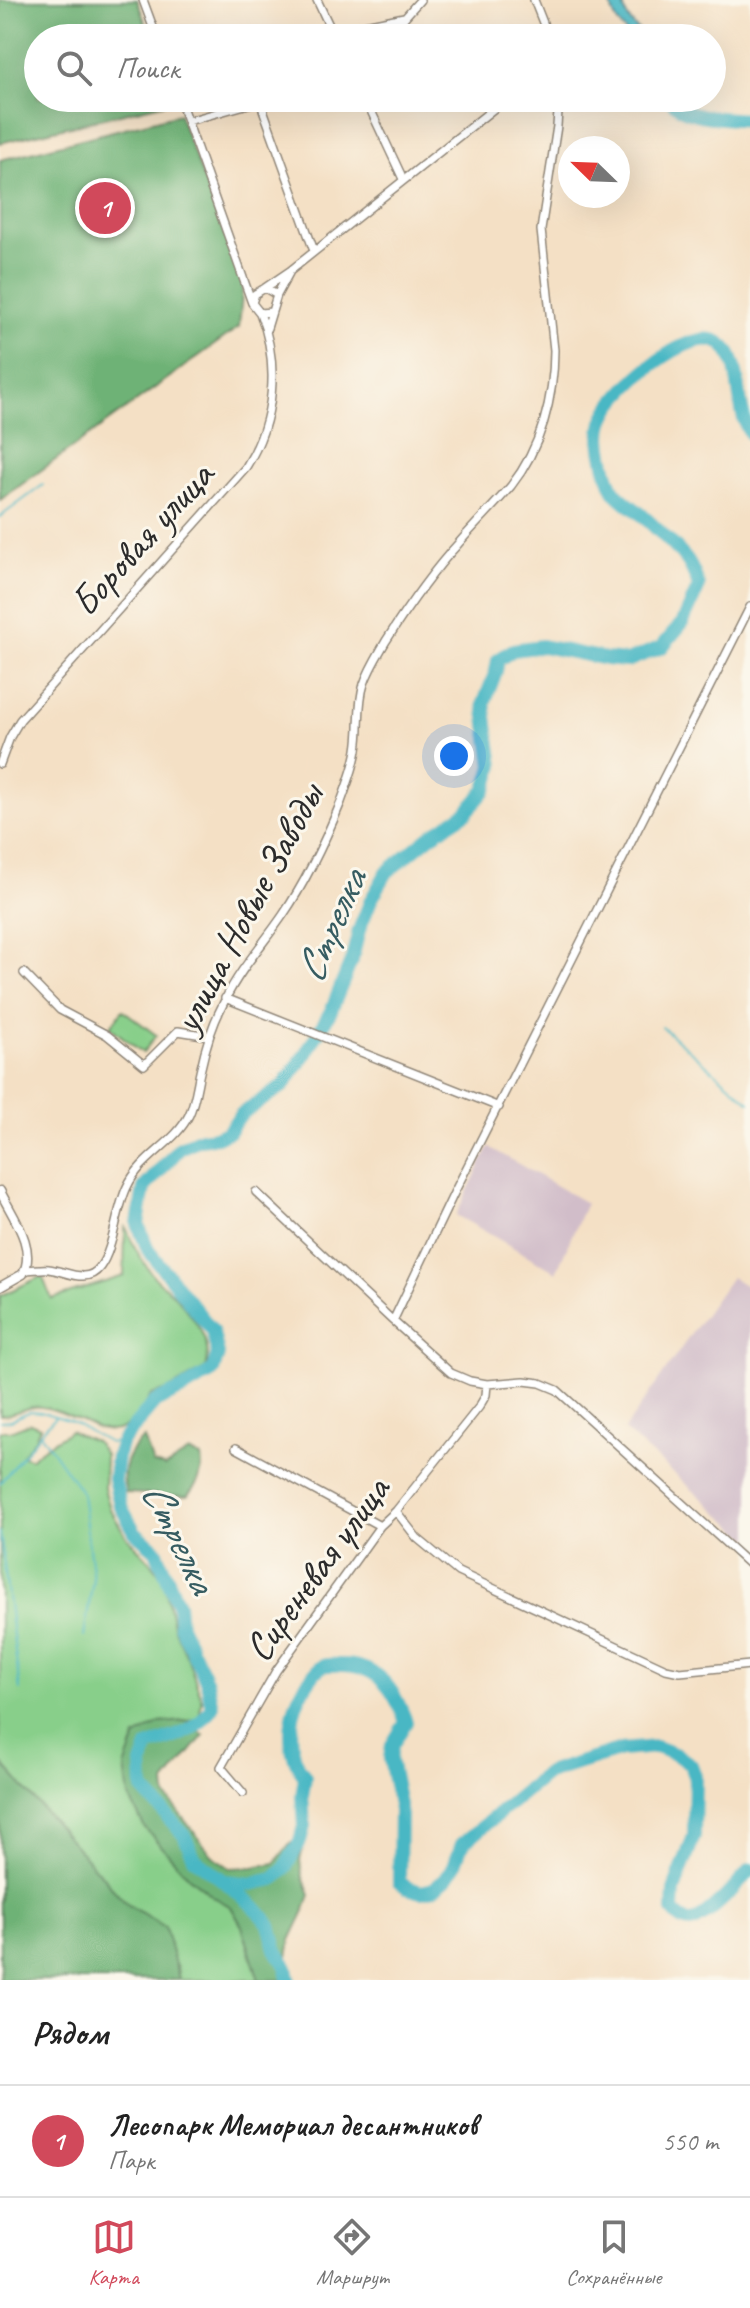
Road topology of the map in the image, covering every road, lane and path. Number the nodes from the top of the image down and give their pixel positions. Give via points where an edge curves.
1 (143, 0) edge
2 (317, 0) edge
3 (420, 0) edge
4 (534, 0) edge
5 (404, 17) junction
6 (152, 24) edge
7 (328, 24) edge
8 (375, 24) edge
9 (398, 24) edge
10 (543, 24) edge
11 (184, 112) edge
12 (220, 112) edge
13 (264, 112) edge
14 (372, 112) edge
15 (489, 112) edge
16 (558, 112) edge
17 (188, 121) junction
18 (403, 179) junction
19 (314, 251) junction
20 (290, 271) junction
21 (262, 289) junction
22 (248, 290) junction
23 (277, 295) junction
24 (252, 303) junction
25 (271, 312) junction
26 (260, 313) junction
27 (267, 330) junction
28 (750, 607) edge
29 (0, 764) edge
30 (24, 973) dead end
31 (225, 998) junction
32 (209, 1036) junction
33 (499, 1107) junction
34 (0, 1191) edge
35 (256, 1192) dead end
36 (26, 1266) junction
37 (0, 1287) edge
38 (393, 1321) junction
39 (487, 1384) junction
40 (236, 1448) dead end
41 (396, 1511) junction
42 (380, 1526) junction
43 (750, 1565) edge
44 (750, 1665) edge
45 (243, 1793) dead end

1 - 6 street
2 - 7 street
3 - 5 street
4 - 10 street
5 - 8 street
5 - 9 street
11 - 17 street
12 - 17 street
13 - 19 street
14 - 18 street
15 - 18 street
16 - 31 street, улица Новые Заводы via 541,230 554,350 543,427 524,468 456,546 379,654 362,693 350,776 326,836 300,888
17 - 22 street
18 - 19 street
19 - 20 street
20 - 21 street
20 - 23 street
21 - 22 street
21 - 23 street
21 - 24 street
22 - 24 street
23 - 25 street
24 - 26 street
25 - 26 street
25 - 27 street, Боровая улица
26 - 27 street, Боровая улица
27 - 29 street, Боровая улица via 272,391 265,427 246,467 20,720
28 - 33 street
30 - 32 street via 60,1010 107,1035 144,1065 178,1031
31 - 32 street, улица Новые Заводы
31 - 33 street
32 - 36 street, улица Новые Заводы via 190,1113 131,1179 100,1267 77,1276
33 - 38 street
34 - 36 street via 27,1245
35 - 38 street
36 - 37 street via 19,1277
38 - 39 street via 451,1373
39 - 41 street, Сиреневая улица via 479,1407
39 - 43 street via 524,1381 557,1390
40 - 42 street
41 - 42 street, Сиреневая улица
41 - 44 street via 417,1538 458,1572 666,1669
42 - 45 street, Сиреневая улица via 276,1671 221,1767

